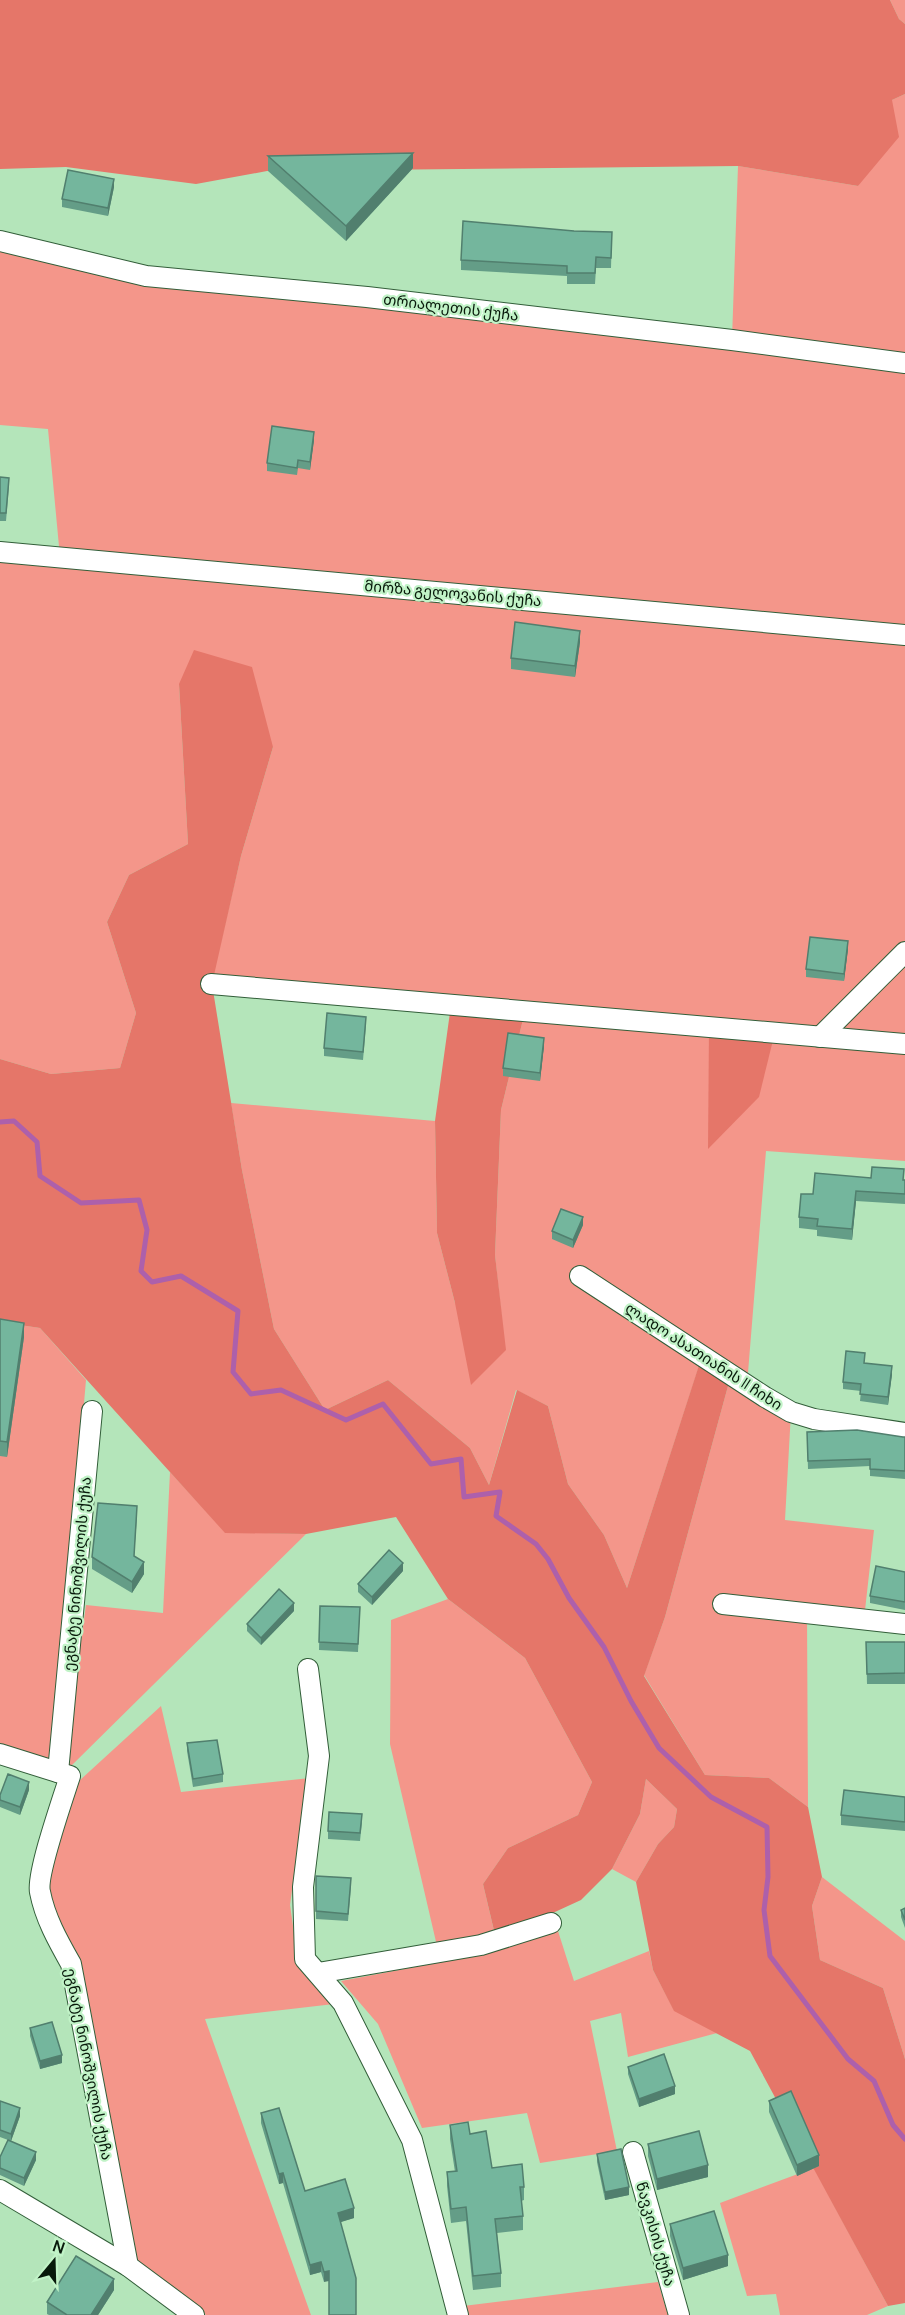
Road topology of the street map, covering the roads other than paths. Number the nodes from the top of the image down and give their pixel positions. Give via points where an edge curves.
1 (0, 241) edge
2 (905, 363) edge
3 (0, 552) edge
4 (905, 635) edge
5 (905, 952) edge
6 (212, 984) dead end
7 (820, 1036) junction
8 (905, 1044) edge
9 (580, 1276) dead end
10 (92, 1412) dead end
11 (905, 1433) edge
12 (723, 1604) dead end
13 (905, 1624) edge
14 (308, 1669) dead end
15 (0, 1754) edge
16 (58, 1772) junction
17 (551, 1923) dead end
18 (318, 1973) junction
19 (633, 2152) dead end
20 (0, 2190) edge
21 (128, 2266) junction
22 (194, 2315) edge
23 (458, 2315) edge
24 (679, 2315) edge

1 - 2 street, თრიალეთის ქუჩა via 146,276 368,297
3 - 4 street, მირზა გელოვანის ქუჩა
5 - 7 street
6 - 7 street
7 - 8 street
9 - 11 street, ლადო ასათიანის II ჩიხი via 791,1412
10 - 16 street, ეგნატე ნინოშვილის ქუჩა
12 - 13 street
14 - 18 street via 319,1756 303,1897 305,1959
15 - 16 street
16 - 21 street, ეგნატე ნინოშვილის ქუჩა via 70,1776 39,1890 50,1927 71,1964
17 - 18 street via 481,1945
18 - 23 street via 343,2003 411,2140
19 - 24 street, წავკისის ქუჩა
20 - 21 street
21 - 22 street

